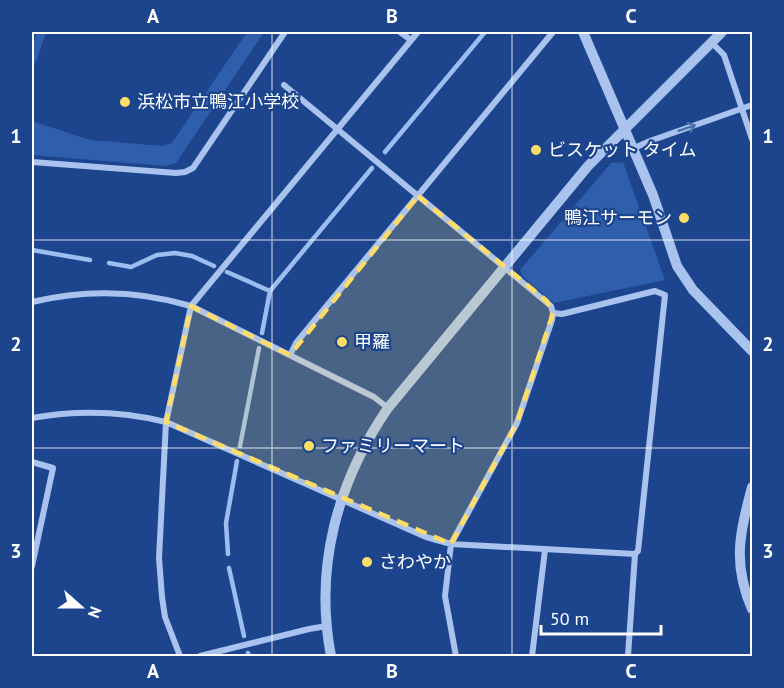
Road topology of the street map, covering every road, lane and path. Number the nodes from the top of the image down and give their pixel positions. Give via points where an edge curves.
1 (285, 32) edge
2 (400, 32) edge
3 (418, 32) edge
4 (553, 32) edge
5 (583, 32) edge
6 (722, 32) edge
7 (411, 40) junction
8 (711, 42) junction
9 (284, 85) dead end
10 (753, 105) edge
11 (742, 108) junction
12 (338, 129) junction
13 (624, 129) junction
14 (753, 139) edge
15 (632, 149) junction
16 (32, 162) edge
17 (418, 196) junction
18 (504, 267) junction
19 (32, 302) edge
20 (191, 306) junction
21 (553, 313) junction
22 (753, 351) edge
23 (290, 355) junction
24 (388, 408) junction
25 (32, 418) edge
26 (166, 422) junction
27 (32, 462) edge
28 (753, 487) edge
29 (340, 499) junction
30 (451, 543) junction
31 (545, 550) junction
32 (634, 554) junction
33 (32, 566) edge
34 (753, 609) edge
35 (327, 627) junction
36 (180, 657) edge
37 (200, 657) edge
38 (331, 657) edge
39 (456, 657) edge
40 (532, 657) edge
41 (628, 657) edge

1 - 16 street via 193,168 176,173
2 - 7 street
3 - 7 street
4 - 17 street
5 - 13 street
6 - 8 street
7 - 12 street
8 - 11 street via 723,55
8 - 13 street
9 - 12 street
10 - 11 street
11 - 14 street
15 -> 11 street
12 - 17 street
12 - 20 street
13 - 15 street
13 - 18 street
15 - 22 street via 680,273
17 - 18 street
17 - 23 street
18 - 21 street via 547,301
18 - 24 street
19 - 20 street via 109,292
20 - 23 street
20 - 26 street
21 - 30 street via 517,423
21 - 32 street via 655,291 665,295 638,551
23 - 24 street via 374,397
24 - 29 street via 361,450
25 - 26 street via 90,412
26 - 29 street
26 - 36 street via 160,578 165,617
27 - 33 street via 53,468
28 - 34 street via 740,531 739,555 742,579
29 - 30 street via 426,537
29 - 35 street via 326,570
30 - 31 street
30 - 39 street via 445,596
31 - 32 street
31 - 40 street
32 - 41 street
35 - 37 street
35 - 38 street

